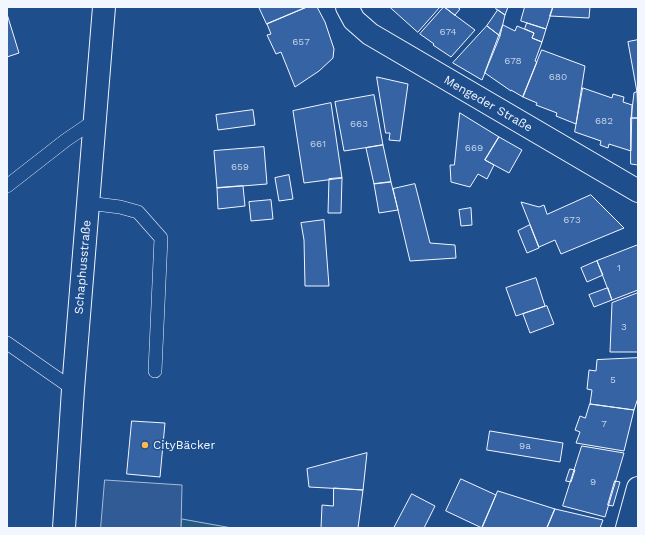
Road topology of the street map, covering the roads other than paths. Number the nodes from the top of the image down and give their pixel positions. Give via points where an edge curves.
1 (104, 7) edge
2 (347, 7) edge
3 (94, 122) junction
4 (7, 186) edge
5 (638, 191) edge
6 (88, 202) junction
7 (7, 343) edge
8 (155, 370) dead end
9 (73, 389) junction
10 (638, 488) edge
11 (64, 528) edge
12 (627, 528) edge

1 - 3 main road, Schaphusstraße
2 - 5 main road, Mengeder Straße via 354,20 376,39
3 - 4 lane via 66,140
3 - 6 main road, Schaphusstraße
6 - 8 lane via 138,212 161,238
6 - 9 main road, Schaphusstraße
7 - 9 lane
9 - 11 main road, Schaphusstraße
10 - 12 main road

